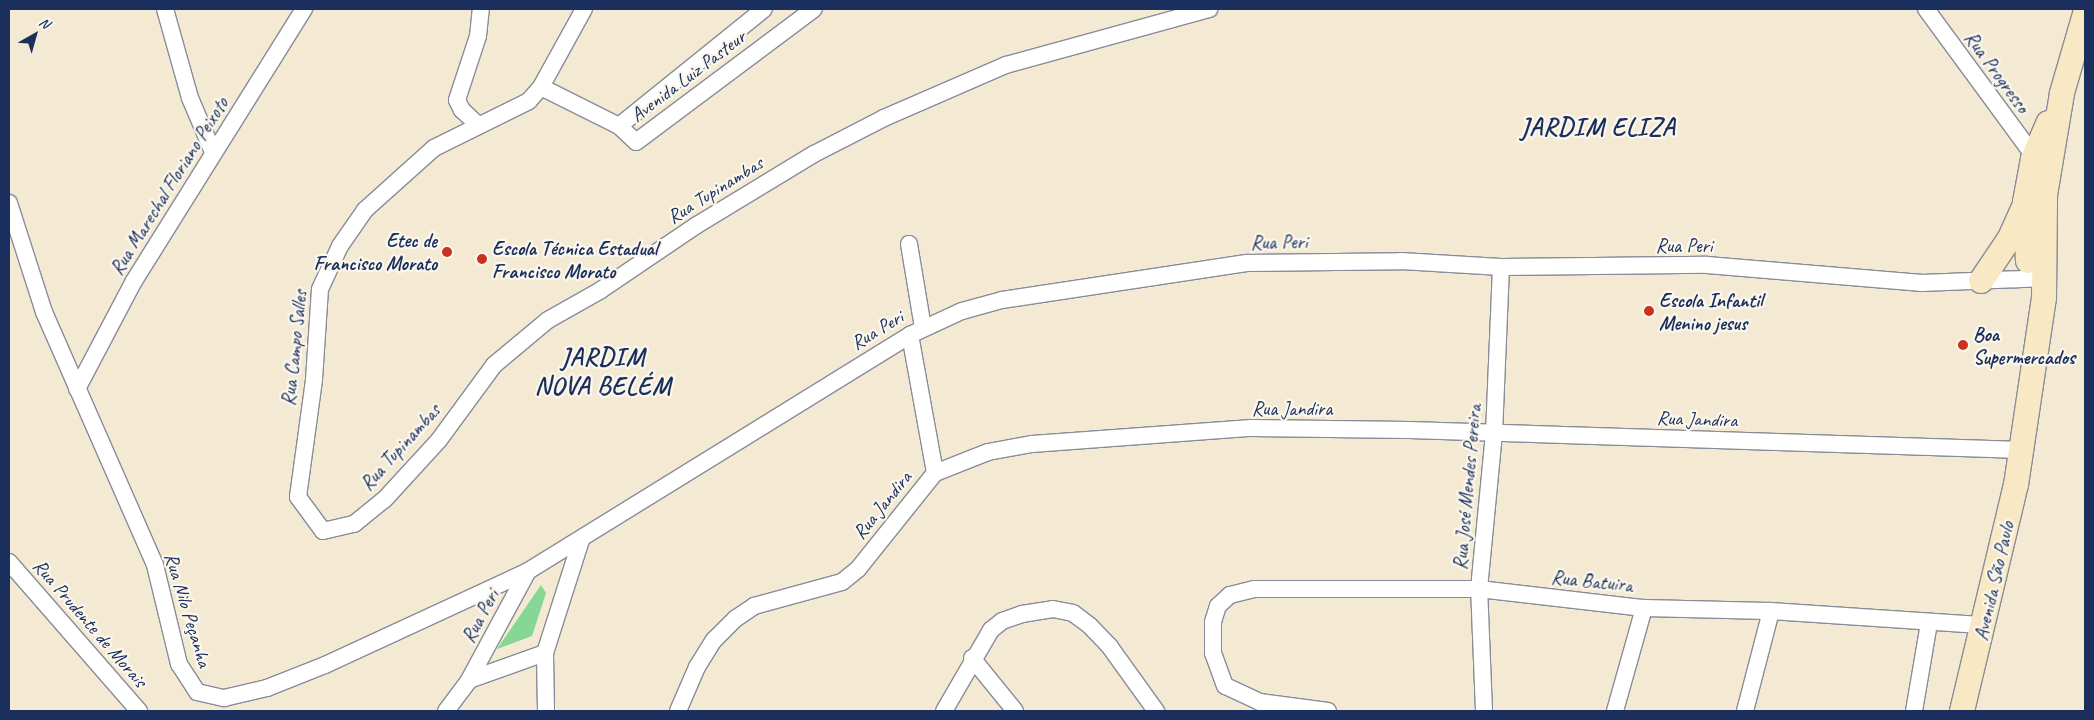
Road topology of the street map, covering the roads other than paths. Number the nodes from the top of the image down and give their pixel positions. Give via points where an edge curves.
1 (165, 9) edge
2 (304, 9) edge
3 (482, 9) edge
4 (584, 9) edge
5 (764, 9) edge
6 (814, 9) edge
7 (1210, 9) edge
8 (1926, 9) edge
9 (2085, 14) edge
10 (540, 87) junction
11 (477, 124) junction
12 (619, 126) junction
13 (213, 152) junction
14 (2041, 166) junction
15 (2025, 202) junction
16 (9, 203) edge
17 (909, 244) dead end
18 (1501, 267) junction
19 (2037, 278) junction
20 (1981, 281) junction
21 (916, 331) junction
22 (77, 389) junction
23 (1494, 434) junction
24 (2022, 450) junction
25 (935, 473) junction
26 (323, 531) joint
27 (581, 540) junction
28 (9, 562) edge
29 (528, 571) junction
30 (1479, 590) junction
31 (1644, 608) junction
32 (1771, 611) junction
33 (1929, 623) junction
34 (1984, 625) junction
35 (545, 653) junction
36 (972, 658) junction
37 (469, 680) junction
38 (138, 711) edge
39 (446, 711) edge
40 (546, 711) edge
41 (678, 711) edge
42 (944, 711) edge
43 (1016, 711) edge
44 (1156, 711) edge
45 (1328, 711) edge
46 (1484, 711) edge
47 (1615, 711) edge
48 (1745, 711) edge
49 (1914, 711) edge
50 (1962, 711) edge

1 - 13 street via 190,98
2 - 13 street, Rua Marechal Floriano Peixoto
3 - 11 street via 478,36 457,100 462,110
4 - 10 street, Rua Campo Salles
5 - 12 street, Avenida Luiz Pasteur
6 - 12 street, Avenida Luiz Pasteur via 636,142
7 - 26 street, Rua Tupinambas via 1006,65 884,118 814,154 697,225 601,290 548,320 494,365 438,440 384,500 354,524
8 - 14 street, Rua Progresso
9 - 14 main road
10 - 11 street, Rua Campo Salles via 517,110
10 - 12 street
11 - 26 street, Rua Campo Salles via 434,148 366,210 340,246 320,289 314,380 298,497
13 - 22 street, Rua Marechal Floriano Peixoto via 134,281
14 - 15 main road
14 - 19 main road via 2043,226
15 - 19 main road
15 - 20 main road via 2010,238
16 - 22 street, Rua Nilo Peçanha via 44,312
17 - 21 street
18 - 20 street, Rua Peri via 1707,265 1922,283
18 - 21 street, Rua Peri via 1401,261 1248,263 1002,300 962,311
18 - 23 street, Rua José Mendes Pereira
19 - 20 street, Rua Peri
19 - 24 main road, Avenida São Paulo via 2038,330
21 - 25 street
21 - 27 street, Rua Peri via 707,457
22 - 29 street, Rua Nilo Peçanha via 155,565 179,664 197,692 224,698 267,688 325,665
23 - 24 street, Rua Jandira
23 - 25 street, Rua Jandira via 1409,430 1214,431 1032,444 988,452
23 - 30 street, Rua José Mendes Pereira
24 - 34 main road, Avenida São Paulo
25 - 41 street, Rua Jandira via 858,569 842,582 754,606 735,619 714,640 697,667
27 - 29 street, Rua Nilo Peçanha
27 - 35 street
28 - 38 street, Rua Prudente de Morais
29 - 37 street, Rua Peri
30 - 31 street, Rua Batuira
30 - 45 street, Rua Batuira via 1254,589 1230,595 1218,606 1213,622 1213,653 1225,686 1260,702
30 - 46 street, Rua José Mendes Pereira
31 - 32 street, Rua Batuira
31 - 47 street
32 - 33 street, Rua Batuira
32 - 48 street
33 - 34 street, Rua Batuira
33 - 49 street
34 - 50 main road, Avenida São Paulo
35 - 37 street, Rua Peri
35 - 40 street
36 - 42 street
36 - 43 street
36 - 44 street via 990,630 1002,621 1040,610 1073,613 1110,647
37 - 39 street, Rua Peri

